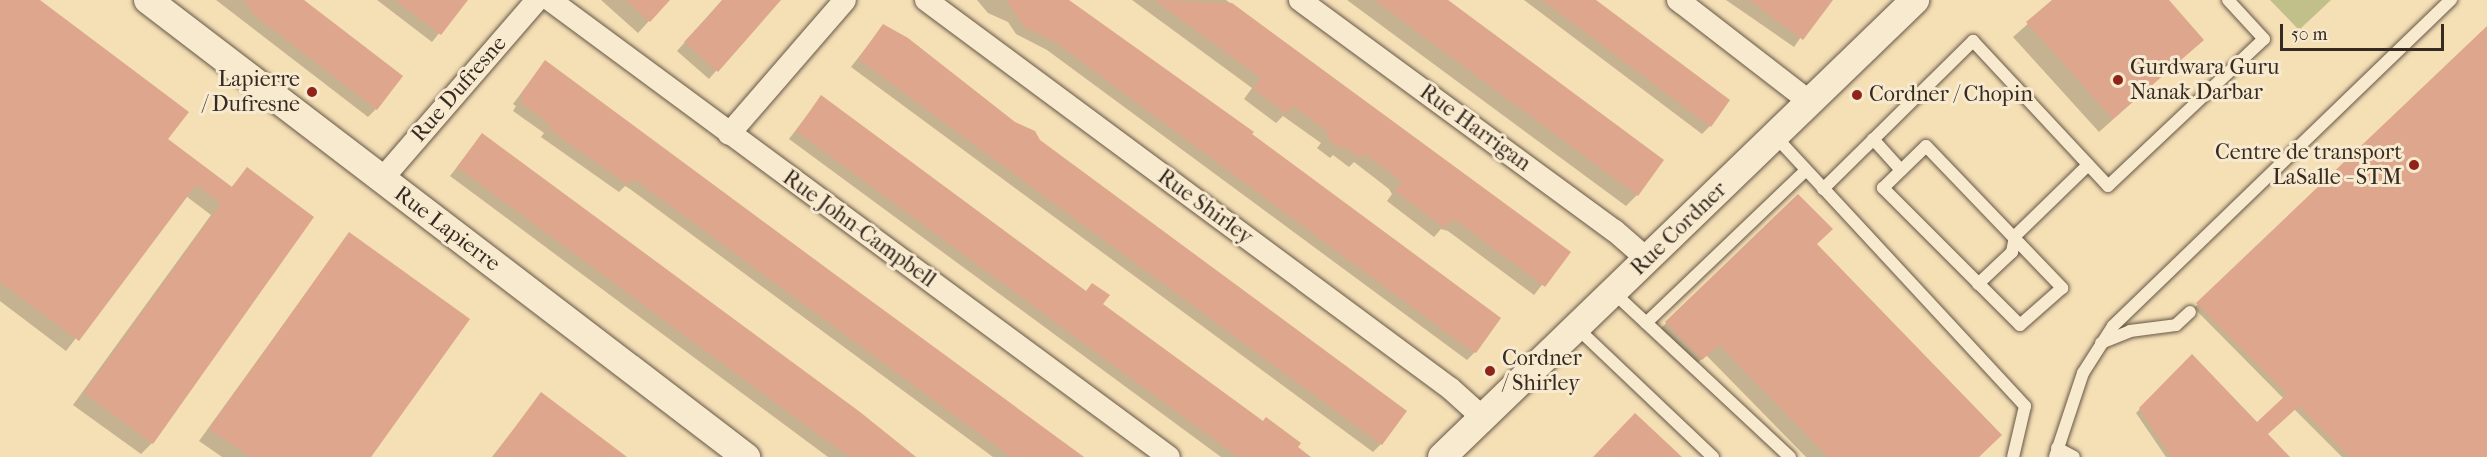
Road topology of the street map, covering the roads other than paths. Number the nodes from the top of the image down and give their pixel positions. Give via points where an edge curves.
1 (148, 0) edge
2 (537, 0) edge
3 (550, 0) edge
4 (845, 0) edge
5 (926, 0) edge
6 (1300, 0) edge
7 (1678, 0) edge
8 (1915, 0) edge
9 (2229, 0) edge
10 (2451, 0) edge
11 (1810, 102) junction
12 (729, 134) junction
13 (1775, 136) junction
14 (1873, 139) junction
15 (2088, 165) junction
16 (1901, 170) junction
17 (1805, 171) junction
18 (382, 179) junction
19 (1823, 189) junction
20 (2015, 236) junction
21 (1647, 260) junction
22 (1978, 284) junction
23 (1613, 291) junction
24 (2190, 312) dead end
25 (1646, 323) junction
26 (1576, 327) junction
27 (2099, 344) junction
28 (1482, 417) junction
29 (2056, 453) edge
30 (746, 457) edge
31 (1169, 457) edge
32 (1442, 457) edge
33 (1713, 457) edge
34 (1790, 457) edge
35 (2013, 457) edge
36 (2074, 457) edge

1 - 18 street, Rue Lapierre
2 - 18 street, Rue Dufresne
3 - 12 street, Rue John-Campbell
4 - 12 street
5 - 28 street, Rue Shirley via 1451,389
6 - 21 street, Rue Harrigan via 1615,231
7 - 11 street
8 - 11 street, Rue Cordner
9 - 15 lane via 2264,39 2108,186
10 - 27 lane
11 - 13 street, Rue Cordner
12 - 31 street, Rue John-Campbell
13 - 17 lane
13 - 21 street, Rue Cordner
14 - 15 lane via 1973,41
14 - 16 lane
14 - 19 lane
15 - 20 lane
16 - 20 lane via 1926,146
16 - 22 lane via 1883,188
17 - 19 lane
17 - 25 lane
18 - 30 street, Rue Lapierre
19 - 35 lane via 2025,406
20 - 22 lane via 2012,252
20 - 22 lane via 2062,288 2020,325
21 - 23 street, Rue Cordner
23 - 25 lane
23 - 26 street, Rue Cordner
24 - 27 lane via 2176,325 2130,331
25 - 34 lane
26 - 28 street, Rue Cordner
26 - 33 lane
27 - 29 lane via 2083,373
28 - 32 street, Rue Cordner
29 - 36 lane

